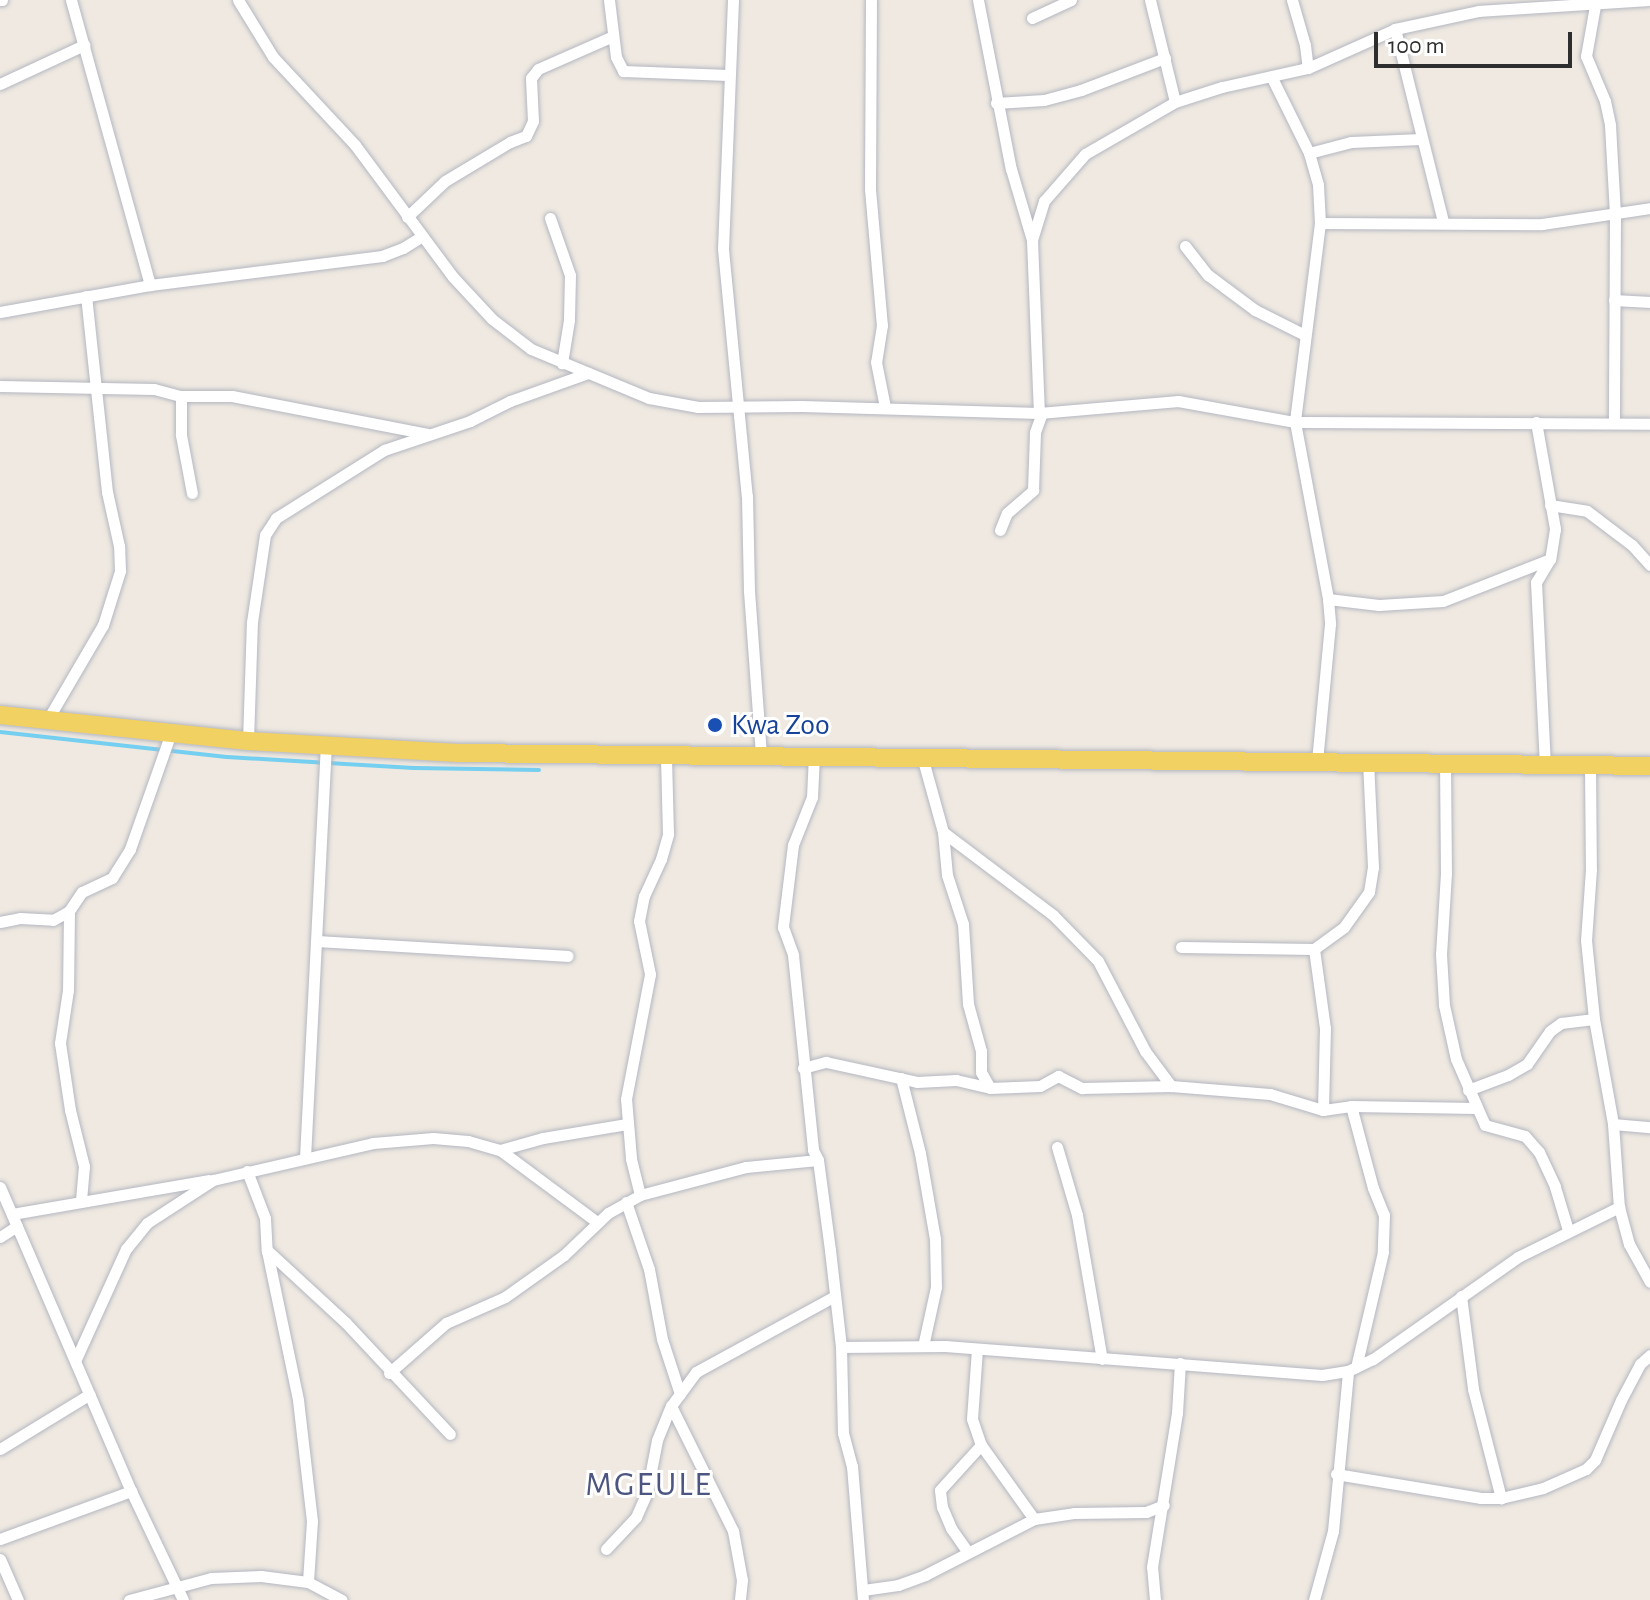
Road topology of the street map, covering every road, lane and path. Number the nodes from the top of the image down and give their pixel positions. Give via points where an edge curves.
1 (71, 0) edge
2 (238, 0) edge
3 (609, 0) edge
4 (733, 0) edge
5 (871, 0) edge
6 (978, 0) edge
7 (1071, 0) edge
8 (1150, 0) edge
9 (1292, 0) edge
10 (1648, 0) edge
11 (1596, 1) edge
12 (1515, 4) edge
13 (1032, 18) dead end
14 (1395, 29) junction
15 (613, 36) junction
16 (84, 45) junction
17 (1165, 58) junction
18 (1308, 68) junction
19 (728, 75) junction
20 (1272, 78) junction
21 (0, 84) edge
22 (1175, 102) junction
23 (996, 103) junction
24 (1421, 139) junction
25 (1309, 153) junction
26 (1650, 208) edge
27 (1615, 214) junction
28 (407, 217) junction
29 (550, 218) dead end
30 (1443, 221) junction
31 (1320, 223) junction
32 (422, 236) junction
33 (1032, 240) junction
34 (1185, 246) dead end
35 (150, 285) junction
36 (86, 296) junction
37 (1614, 300) junction
38 (1650, 302) edge
39 (0, 312) edge
40 (1305, 335) junction
41 (562, 363) junction
42 (588, 373) junction
43 (0, 386) edge
44 (98, 388) junction
45 (181, 396) junction
46 (740, 406) junction
47 (885, 407) junction
48 (1040, 413) junction
49 (1295, 422) junction
50 (1536, 422) junction
51 (1614, 423) junction
52 (1650, 424) edge
53 (427, 434) junction
54 (192, 493) dead end
55 (1550, 505) junction
56 (1000, 530) dead end
57 (1550, 559) junction
58 (1650, 565) edge
59 (1328, 599) junction
60 (0, 715) edge
61 (48, 719) junction
62 (172, 730) junction
63 (248, 741) junction
64 (326, 745) junction
65 (814, 755) junction
66 (666, 756) junction
67 (761, 756) junction
68 (923, 760) junction
69 (1317, 762) junction
70 (1368, 762) junction
71 (1445, 762) junction
72 (1590, 764) junction
73 (1545, 765) junction
74 (1650, 766) edge
75 (943, 832) junction
76 (69, 911) junction
77 (0, 922) edge
78 (318, 941) junction
79 (1181, 947) dead end
80 (1314, 949) junction
81 (568, 956) dead end
82 (1594, 1019) junction
83 (803, 1068) junction
84 (901, 1078) junction
85 (1171, 1086) junction
86 (990, 1088) junction
87 (1468, 1090) junction
88 (1351, 1106) junction
89 (1476, 1108) junction
90 (1323, 1110) junction
91 (627, 1124) junction
92 (1613, 1124) junction
93 (1650, 1127) edge
94 (1057, 1147) dead end
95 (500, 1150) junction
96 (305, 1158) junction
97 (818, 1160) junction
98 (247, 1171) junction
99 (213, 1180) junction
100 (0, 1187) edge
101 (640, 1195) junction
102 (81, 1202) junction
103 (626, 1202) junction
104 (1619, 1207) junction
105 (12, 1214) junction
106 (597, 1222) junction
107 (17, 1226) junction
108 (1568, 1230) junction
109 (0, 1237) edge
110 (267, 1251) junction
111 (1650, 1282) edge
112 (835, 1296) junction
113 (1461, 1296) junction
114 (923, 1346) junction
115 (841, 1347) junction
116 (977, 1349) junction
117 (1650, 1355) edge
118 (76, 1359) junction
119 (1102, 1359) junction
120 (1180, 1363) junction
121 (1352, 1369) junction
122 (389, 1373) junction
123 (90, 1394) junction
124 (680, 1394) junction
125 (671, 1406) junction
126 (450, 1434) dead end
127 (981, 1445) junction
128 (0, 1449) edge
129 (1336, 1474) junction
130 (131, 1491) junction
131 (1501, 1498) junction
132 (1164, 1505) junction
133 (1034, 1519) junction
134 (0, 1539) edge
135 (606, 1549) dead end
136 (967, 1551) junction
137 (0, 1559) edge
138 (308, 1582) junction
139 (177, 1587) junction
140 (863, 1595) edge
141 (18, 1600) edge
142 (129, 1600) edge
143 (183, 1600) edge
144 (342, 1600) edge
145 (740, 1600) edge
146 (1155, 1600) edge
147 (1314, 1600) edge

1 - 16 street
2 - 28 street via 273,57 355,145
3 - 15 street
4 - 19 street
5 - 47 street via 870,189 882,325 876,362
6 - 23 street
7 - 13 street
8 - 17 street
9 - 18 street
10 - 11 street
11 - 12 street
11 - 27 street via 1586,56 1610,125
12 - 14 street
14 - 18 street
14 - 24 street
15 - 19 street via 619,68 626,72
15 - 28 street via 538,69 531,78 533,121 526,136 445,181
16 - 21 street
16 - 35 street
17 - 22 street
17 - 23 street via 1044,100
18 - 20 street
19 - 46 street via 723,249
20 - 22 street
20 - 25 street
22 - 33 street via 1085,154 1044,201
23 - 33 street
24 - 25 street via 1351,142
24 - 30 street
25 - 31 street
26 - 27 street
27 - 30 street via 1542,224
27 - 37 street
28 - 32 street
29 - 41 street via 570,275
30 - 31 street
31 - 40 street
32 - 35 street via 382,256
32 - 41 street via 492,319 531,349
33 - 48 street
34 - 40 street via 1208,275 1255,310
35 - 36 street
36 - 39 street
36 - 44 street
37 - 38 street
37 - 51 street
40 - 49 street
41 - 42 street
42 - 46 street via 649,398 698,407
42 - 53 street
43 - 44 street
44 - 45 street via 154,389
44 - 61 street via 120,571 103,625
45 - 53 street via 232,396
45 - 54 street via 181,435
46 - 47 street
46 - 67 street
47 - 48 street
48 - 49 street via 1178,401
48 - 56 street via 1033,490 1007,513
49 - 50 street
49 - 59 street
50 - 51 street
50 - 55 street
51 - 52 street
53 - 63 street via 352,468 270,526 252,622
55 - 57 street via 1555,529
55 - 58 street via 1587,511
57 - 59 street via 1443,601 1379,605
57 - 73 street via 1536,582 1535,598
59 - 69 street
60 - 61 main road
61 - 62 main road
62 - 63 main road
62 - 76 street via 130,849 112,878 82,892
63 - 64 main road
64 - 66 main road
64 - 78 street
65 - 67 main road
65 - 68 main road
65 - 83 street via 812,797 793,845 783,927 793,955
66 - 67 main road
66 - 91 street via 668,834 639,921 650,974 626,1099
68 - 69 main road
68 - 75 street
69 - 70 main road
70 - 71 main road
70 - 80 street via 1373,867 1369,892 1344,927
71 - 73 main road
71 - 87 street via 1444,1005
72 - 73 main road
72 - 74 main road
72 - 82 street via 1586,940
75 - 85 street via 1053,915 1098,961 1145,1051
75 - 86 street via 947,875 963,924 968,1004 981,1072
76 - 77 street via 53,920
76 - 102 street via 68,990 60,1043 84,1166
78 - 81 street
78 - 96 street
79 - 80 street
80 - 90 street via 1325,1028
82 - 87 street via 1561,1023 1527,1064
82 - 92 street
83 - 84 street via 826,1062
83 - 97 street
84 - 86 street via 956,1080
84 - 114 street via 935,1239 936,1287
85 - 86 street via 1082,1088 1058,1076 1040,1086
85 - 90 street via 1270,1094
87 - 89 street
88 - 89 street
88 - 90 street
88 - 121 street via 1384,1215 1383,1252
89 - 108 street via 1490,1128 1525,1136 1539,1152
91 - 95 street
91 - 101 street
92 - 93 street
92 - 104 street
94 - 119 street via 1077,1215
95 - 96 street via 433,1138 373,1143
95 - 106 street
96 - 98 street
97 - 101 street via 746,1167
97 - 112 street
98 - 99 street
98 - 110 street via 265,1218
99 - 102 street
99 - 118 street via 147,1223 126,1249
100 - 105 street
101 - 103 street
102 - 105 street
103 - 106 street
103 - 124 street via 649,1269 662,1339
104 - 108 street
104 - 111 street via 1629,1244
105 - 107 street
106 - 122 street via 564,1255 505,1297 446,1323
107 - 109 street
107 - 118 street
108 - 113 street
110 - 122 street via 346,1323
110 - 138 street via 298,1400 312,1521
112 - 115 street
112 - 124 street via 696,1372
113 - 121 street
113 - 131 street via 1473,1389
114 - 115 street
114 - 116 street
115 - 140 street via 843,1433 852,1466
116 - 119 street
116 - 127 street via 972,1419
117 - 131 street via 1640,1364 1586,1469 1543,1488
118 - 123 street
119 - 120 street
120 - 121 street via 1322,1375
120 - 132 street
121 - 129 street
122 - 126 street
123 - 128 street
123 - 130 street
124 - 125 street
125 - 135 street via 636,1517
125 - 145 street via 733,1531 742,1580
127 - 133 street
127 - 136 street via 940,1490 951,1528
129 - 131 street
129 - 147 street via 1333,1531
130 - 134 street
130 - 139 street
132 - 133 street via 1146,1512
132 - 146 street via 1152,1567
133 - 136 street
136 - 140 street via 925,1575
137 - 141 street
138 - 139 street via 261,1576 211,1578
138 - 144 street
139 - 142 street
139 - 143 street

